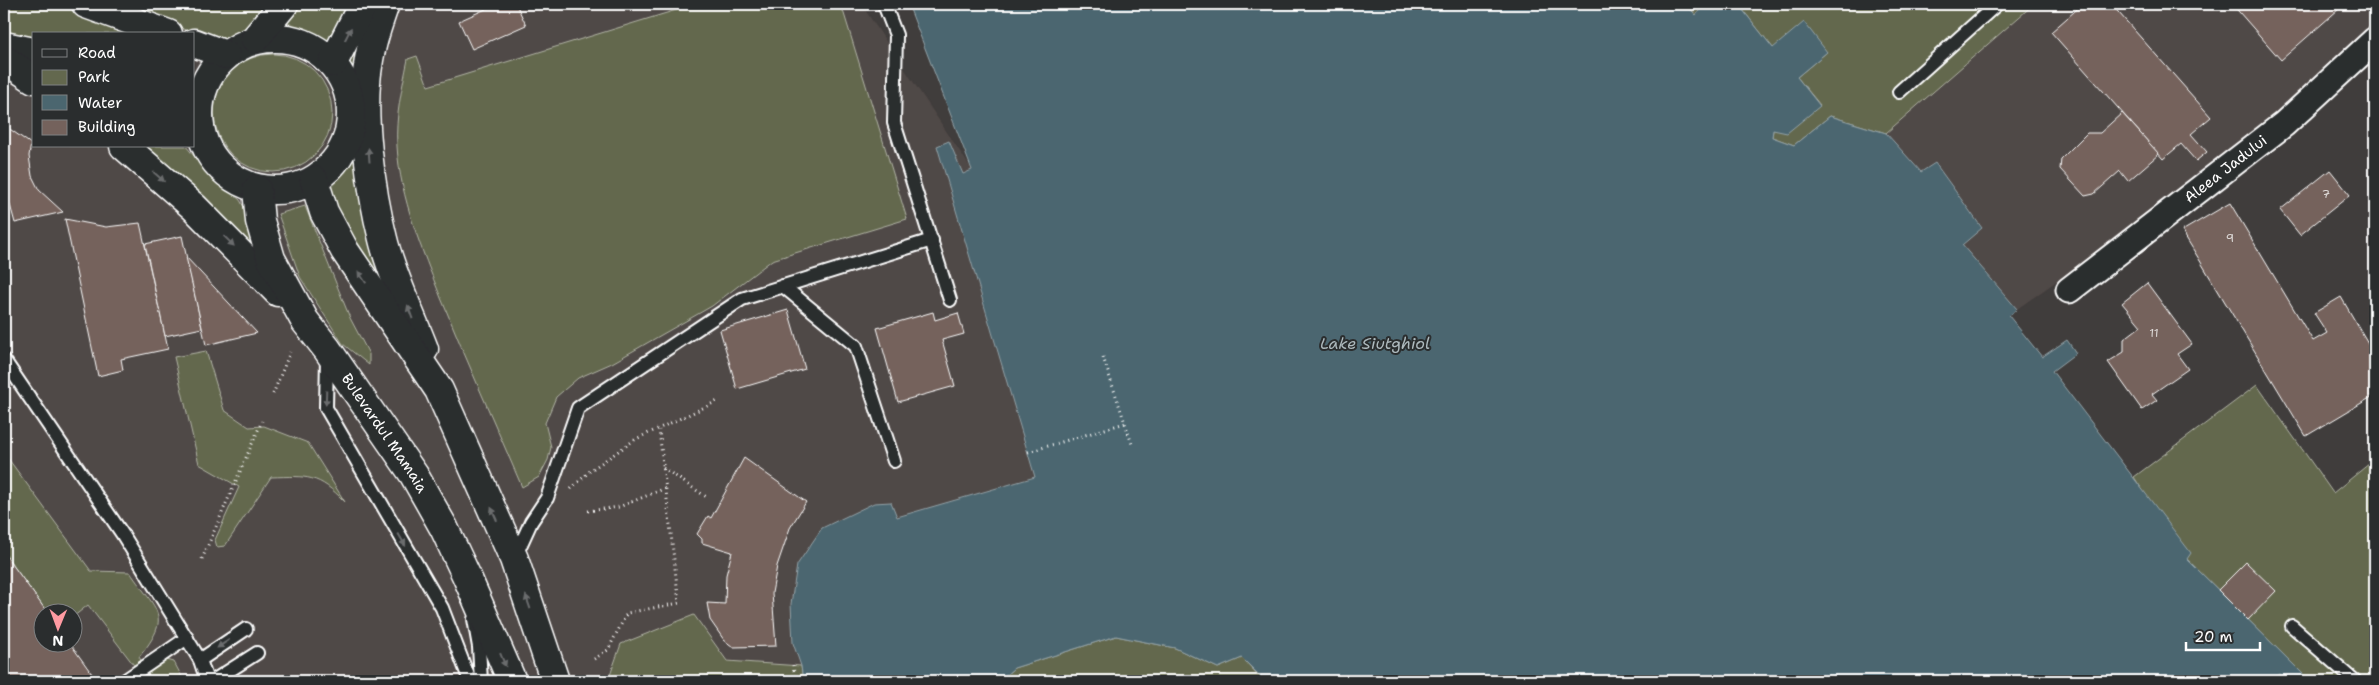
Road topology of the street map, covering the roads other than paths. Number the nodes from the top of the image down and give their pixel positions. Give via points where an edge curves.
1 (86, 4) edge
2 (284, 4) edge
3 (363, 4) edge
4 (385, 4) edge
5 (884, 4) edge
6 (1997, 4) edge
7 (163, 32) edge
8 (256, 39) junction
9 (2375, 40) edge
10 (195, 43) edge
11 (4, 46) edge
12 (32, 52) edge
13 (226, 55) junction
14 (4, 59) edge
15 (333, 64) junction
16 (32, 78) edge
17 (1900, 92) dead end
18 (199, 138) edge
19 (126, 148) edge
20 (314, 180) junction
21 (257, 188) junction
22 (932, 240) junction
23 (784, 286) junction
24 (2069, 290) dead end
25 (950, 300) dead end
26 (305, 321) junction
27 (327, 349) junction
28 (4, 360) edge
29 (439, 390) junction
30 (894, 462) dead end
31 (514, 559) junction
32 (467, 577) junction
33 (2292, 626) dead end
34 (246, 629) dead end
35 (187, 638) junction
36 (257, 653) dead end
37 (200, 660) junction
38 (124, 681) edge
39 (208, 681) edge
40 (214, 681) edge
41 (470, 681) edge
42 (481, 681) edge
43 (512, 681) edge
44 (555, 681) edge
45 (2355, 681) edge

1 - 7 main road
2 - 8 main road
15 -> 3 main road
29 -> 4 main road via 383,240 370,174 367,68
5 - 22 lane via 896,36 894,123
6 - 17 lane
8 - 13 main road
8 - 15 main road via 287,38 304,43 320,51
9 - 24 street, Aleea Jadului via 2284,124
10 - 13 main road
11 - 12 main road
13 - 18 main road via 212,69 203,86 198,105
14 - 16 main road
15 - 20 main road via 350,98 352,117 341,153
18 - 21 main road via 225,172
19 -> 26 main road via 194,207
20 - 21 main road via 295,188
29 -> 20 main road via 345,252 324,212
21 - 26 main road, Bulevardul Mamaia via 260,221 271,259
22 - 23 lane
22 - 25 lane
23 - 30 lane via 856,346
23 - 31 lane via 742,299 578,408 547,498
26 - 27 main road, Bulevardul Mamaia
27 - 32 main road, Bulevardul Mamaia via 414,475
27 -> 41 lane via 326,408 442,608
28 - 35 lane via 123,534
31 -> 29 main road
44 -> 31 main road
32 - 42 lane via 479,647
32 -> 43 main road, Bulevardul Mamaia
33 - 45 lane
34 -> 37 lane
35 - 37 lane
35 - 38 lane
36 - 40 lane
37 - 39 lane

